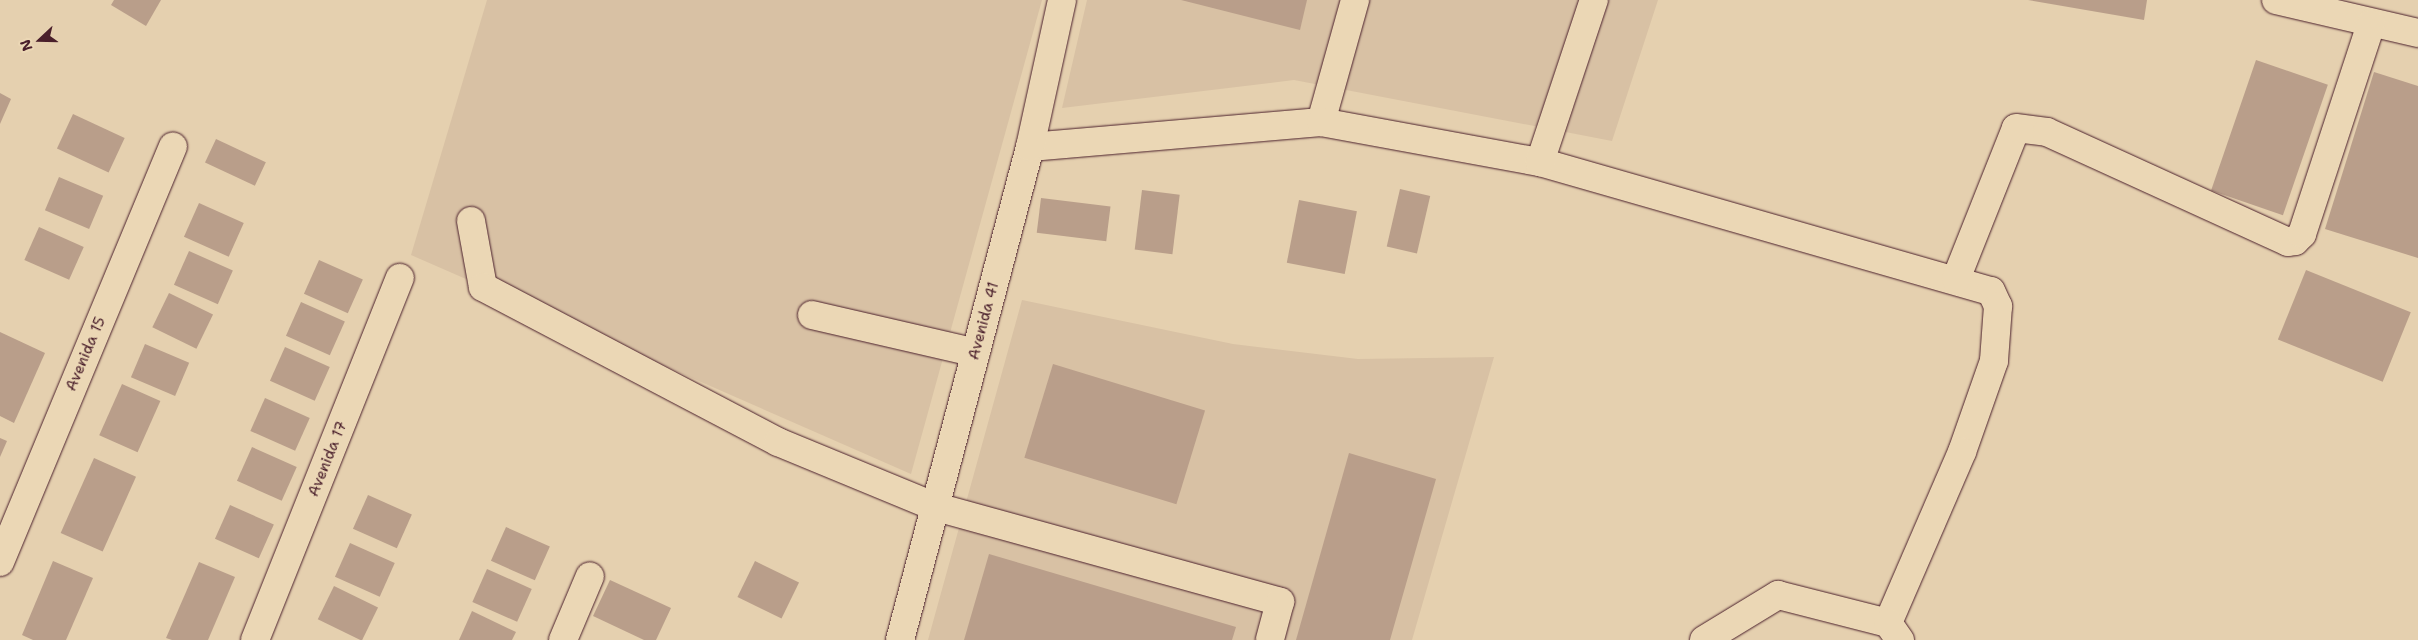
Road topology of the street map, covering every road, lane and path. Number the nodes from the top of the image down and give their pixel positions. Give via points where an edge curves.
1 (1062, 0) edge
2 (1355, 0) edge
3 (1594, 0) edge
4 (2276, 0) edge
5 (2371, 24) junction
6 (2418, 33) edge
7 (1321, 122) junction
8 (173, 147) dead end
9 (1030, 147) junction
10 (1540, 162) junction
11 (471, 221) dead end
12 (400, 278) dead end
13 (1956, 279) junction
14 (812, 315) dead end
15 (976, 354) junction
16 (936, 507) junction
17 (0, 562) edge
18 (590, 576) dead end
19 (1894, 632) edge
20 (255, 640) edge
21 (563, 640) edge
22 (900, 640) edge
23 (1270, 640) edge
24 (1704, 640) edge

1 - 9 street, Avenida 41
2 - 7 street
3 - 10 street
4 - 5 street
5 - 6 street
5 - 13 street via 2302,234 2295,241 2288,242 2047,132 2016,128
7 - 9 street
7 - 10 street
8 - 17 street, Avenida 15
9 - 15 street, Avenida 41
10 - 13 street
11 - 16 street via 483,287 778,442
12 - 20 street, Avenida 17
13 - 19 street via 1991,291 1998,306 1994,361
14 - 15 street
15 - 16 street, Avenida 41
16 - 22 street, Avenida 41
16 - 23 street via 1280,602
18 - 21 street
19 - 24 street via 1778,596

